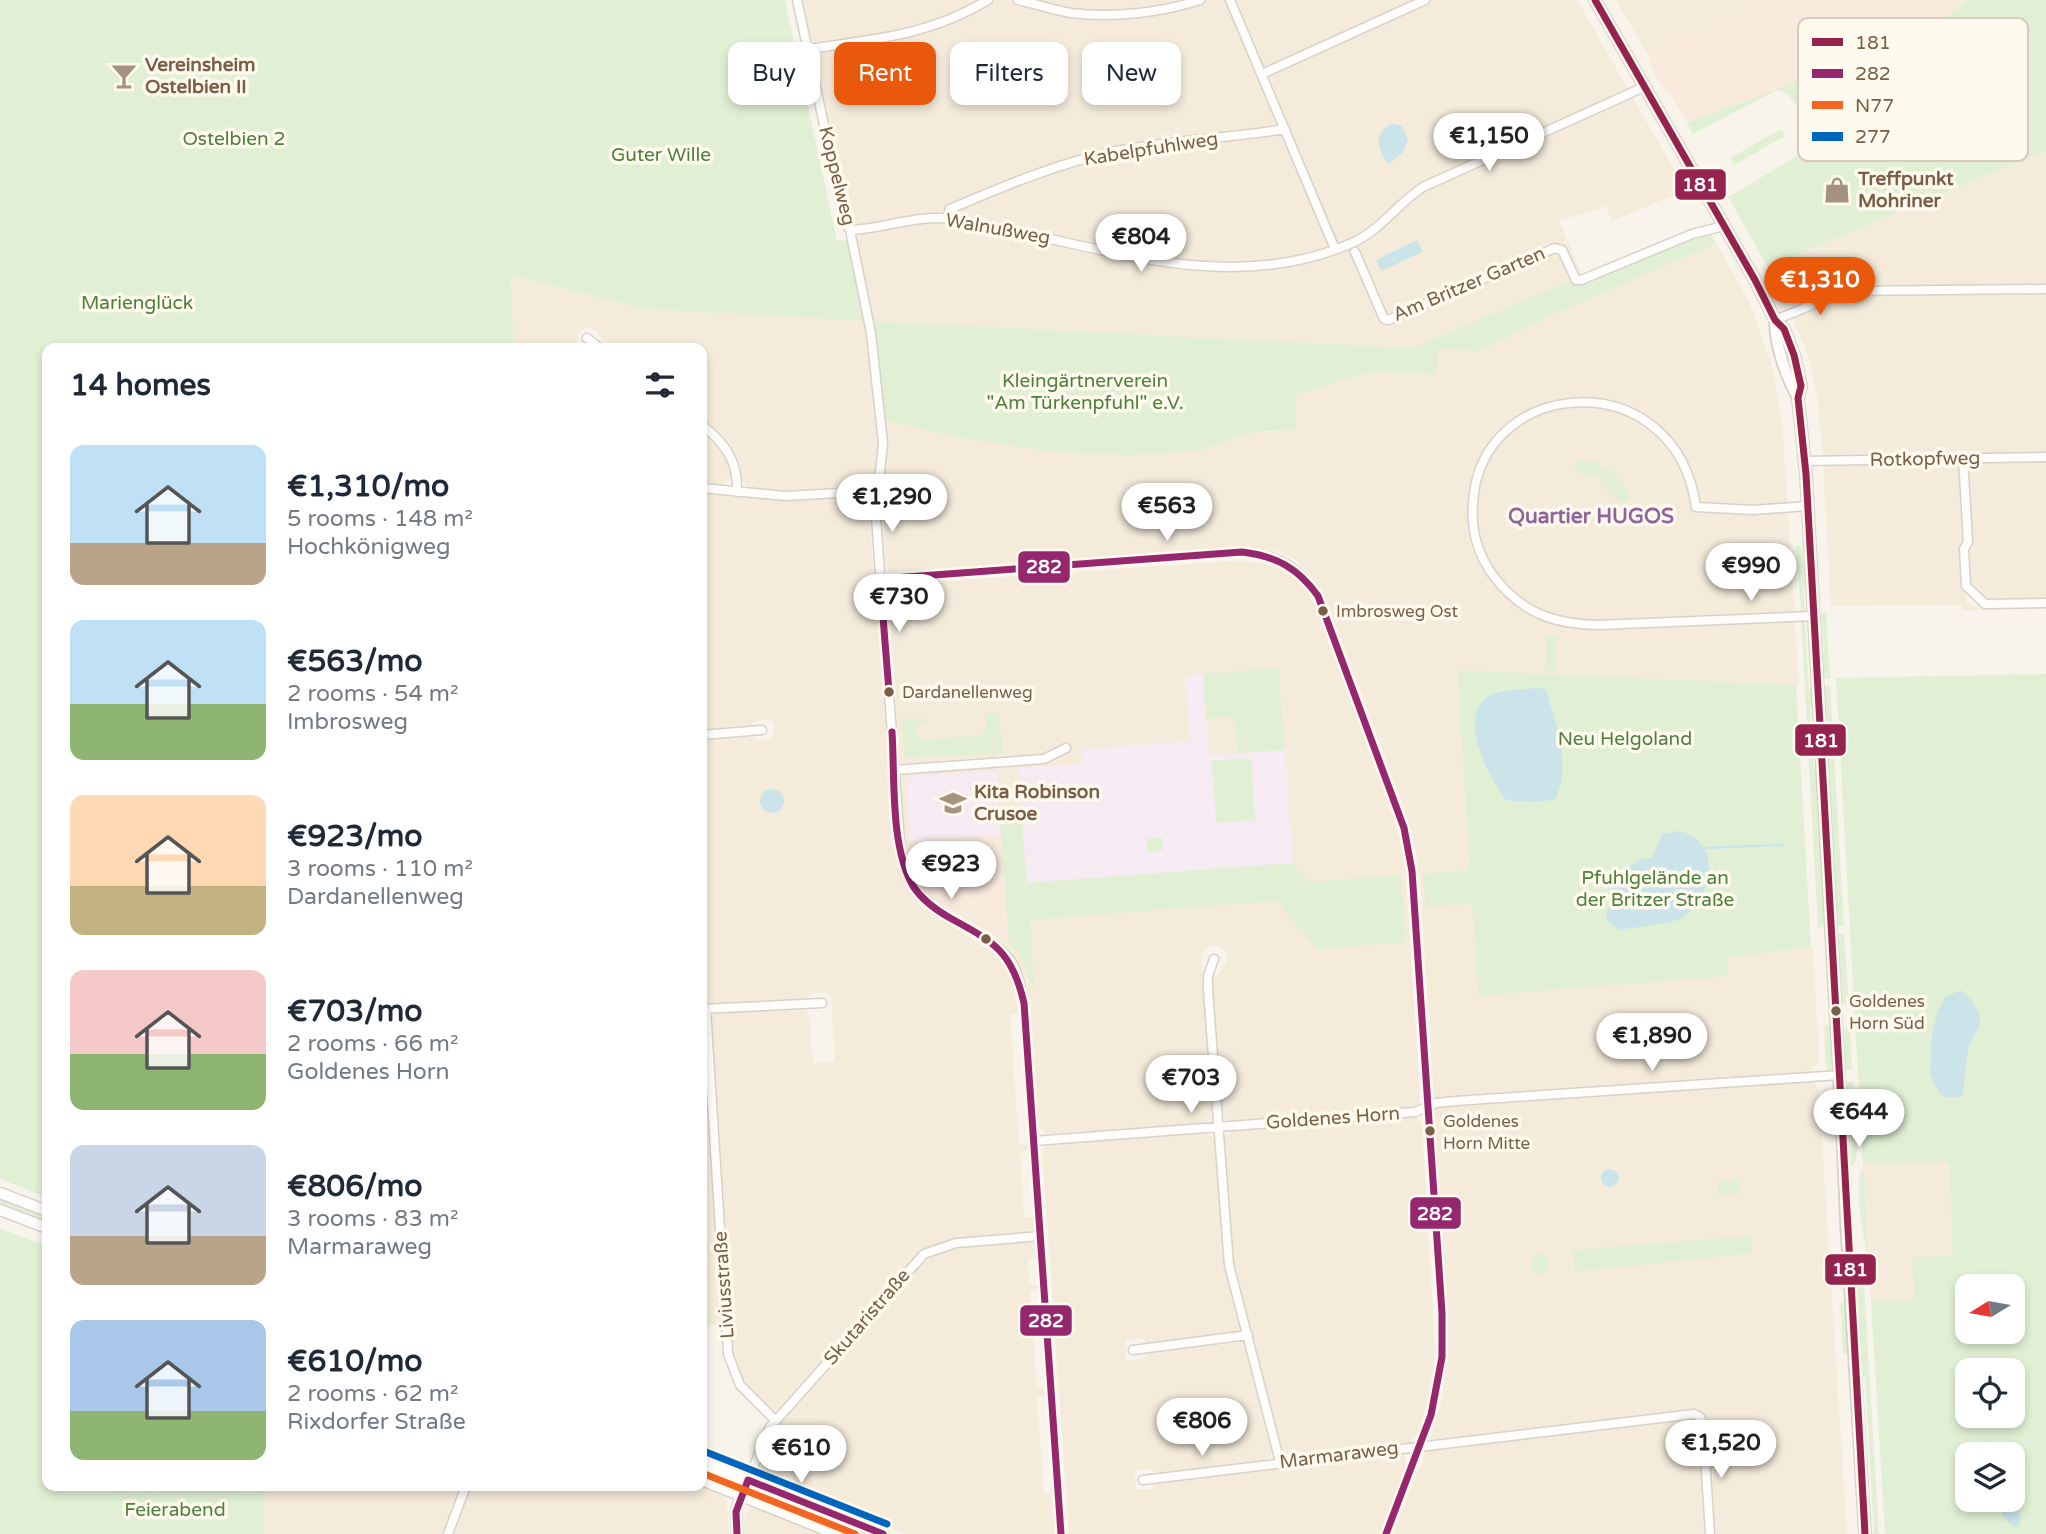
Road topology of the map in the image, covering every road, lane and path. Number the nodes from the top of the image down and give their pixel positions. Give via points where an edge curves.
1 (797, 0) edge
2 (988, 0) edge
3 (1018, 0) edge
4 (1200, 0) edge
5 (1230, 0) edge
6 (1425, 0) edge
7 (1595, 0) edge
8 (807, 42) edge
9 (820, 46) edge
10 (1262, 74) junction
11 (1644, 87) junction
12 (820, 104) edge
13 (1285, 129) junction
14 (947, 218) junction
15 (1724, 226) junction
16 (850, 230) junction
17 (1335, 249) junction
18 (1354, 252) dead end
19 (2046, 289) edge
20 (1775, 320) junction
21 (587, 338) dead end
22 (594, 343) edge
23 (707, 429) edge
24 (2046, 457) edge
25 (1963, 458) junction
26 (1805, 461) junction
27 (707, 489) edge
28 (874, 491) junction
29 (737, 492) junction
30 (1807, 506) junction
31 (880, 579) junction
32 (2046, 603) edge
33 (1813, 616) junction
34 (762, 730) dead end
35 (707, 734) edge
36 (1066, 748) dead end
37 (895, 770) junction
38 (1214, 958) dead end
39 (822, 1003) dead end
40 (707, 1009) edge
41 (707, 1052) edge
42 (1839, 1075) junction
43 (1428, 1108) junction
44 (1219, 1127) junction
45 (1034, 1141) junction
46 (0, 1193) edge
47 (42, 1209) edge
48 (0, 1210) edge
49 (42, 1226) edge
50 (1041, 1236) junction
51 (1248, 1335) junction
52 (1133, 1350) dead end
53 (775, 1420) junction
54 (1421, 1446) junction
55 (1280, 1462) junction
56 (707, 1464) edge
57 (748, 1480) junction
58 (1143, 1480) dead end
59 (707, 1482) edge
60 (464, 1491) edge
61 (786, 1495) junction
62 (741, 1497) junction
63 (779, 1512) junction
64 (448, 1534) edge
65 (737, 1534) edge
66 (836, 1534) edge
67 (883, 1534) edge
68 (1061, 1534) edge
69 (1386, 1534) edge
70 (1710, 1534) edge
71 (1865, 1534) edge

1 - 8 street, Koppelweg
2 - 9 street via 909,34
3 - 4 street via 1066,12 1105,14
5 - 10 street
6 - 10 street
7 - 11 main road
10 - 13 street
11 - 15 main road
11 - 17 street, Walnußweg via 1423,187 1378,228
12 - 16 street, Koppelweg
13 - 14 street, Kabelpfuhlweg via 1132,148 1082,159 950,209
13 - 17 street
14 - 16 street, Walnußweg
14 - 17 street, Walnußweg via 1181,265 1251,267
15 - 18 street, Am Britzer Garten via 1692,234 1581,280 1576,280 1562,250 1555,248 1388,320
15 - 20 main road
16 - 28 street, Koppelweg via 883,443
19 - 20 street via 1850,291
20 - 26 main road via 1784,328 1801,386 1798,398
21 - 22 street
23 - 29 street via 731,455
24 - 25 street, Rotkopfweg
25 - 26 street, Rotkopfweg
25 - 32 street via 1966,586 1985,604
26 - 30 main road
27 - 29 street
28 - 29 street via 786,496
28 - 31 street
30 - 33 main road
30 - 33 street via 1696,508 1678,453 1660,430 1637,414 1589,401 1531,414 1496,441 1482,466 1472,517 1485,565 1523,606 1546,618 1571,624
31 - 37 street
31 - 43 street via 1242,552 1274,558 1299,572 1318,596 1404,828 1415,900
33 - 42 main road
34 - 35 street
36 - 37 street via 1044,759
37 - 45 street via 901,855 912,885 933,907 1002,951 1020,980
38 - 44 street via 1208,990
39 - 40 street
41 - 53 street, Liviusstraße via 728,1354 740,1385
42 - 43 street, Goldenes Horn via 1456,1101
42 - 71 main road
43 - 44 street, Goldenes Horn
43 - 54 street via 1442,1357
44 - 45 street, Goldenes Horn
44 - 51 street via 1229,1265
45 - 50 street
46 - 47 street
48 - 49 street
50 - 53 street, Skutaristraße via 956,1243 924,1254
50 - 68 street
51 - 52 street
51 - 55 street
53 - 57 street, Skutaristraße
54 - 55 street, Marmaraweg
54 - 69 street
54 - 70 street, Marmaraweg via 1688,1413 1700,1417 1703,1425
55 - 58 street, Marmaraweg
56 - 57 street
57 - 61 street
57 - 62 street, Skutaristraße
59 - 62 street
60 - 64 street
61 - 63 street
61 - 67 street
62 - 63 street
62 - 65 street
63 - 66 street

